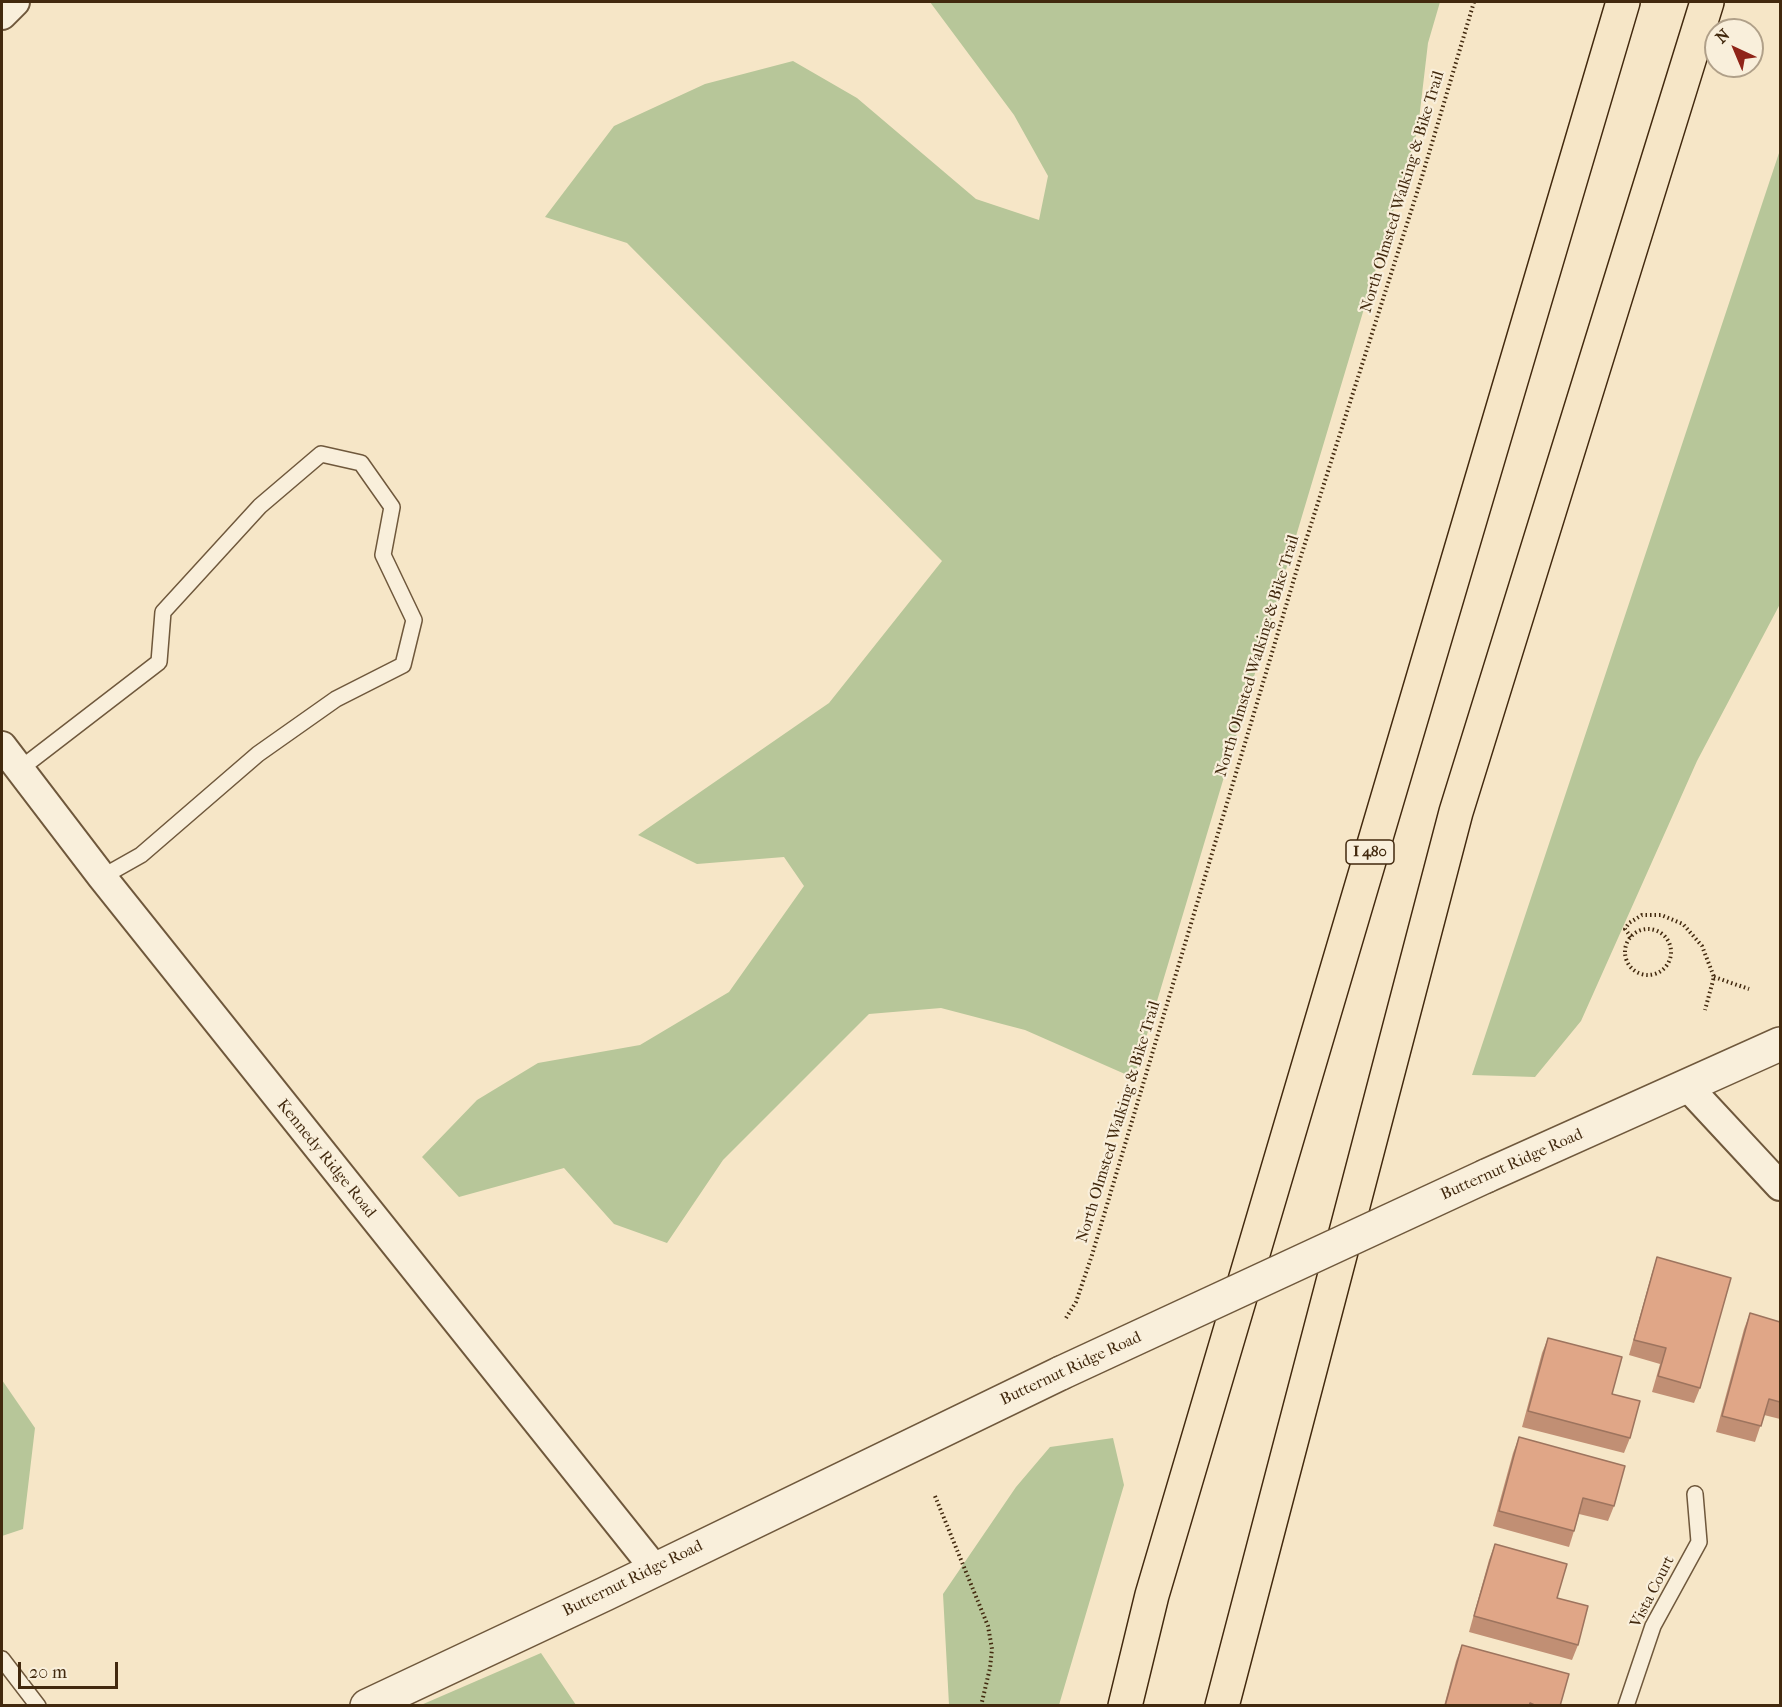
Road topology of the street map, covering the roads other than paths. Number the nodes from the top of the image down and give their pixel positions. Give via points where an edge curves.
1 (15, 2) edge
2 (1623, 2) edge
3 (1707, 2) edge
4 (2, 15) edge
5 (2, 746) edge
6 (20, 769) junction
7 (102, 877) junction
8 (1780, 1044) edge
9 (1688, 1087) junction
10 (1780, 1186) edge
11 (1695, 1494) dead end
12 (655, 1569) junction
13 (2, 1659) edge
14 (38, 1706) edge
15 (367, 1706) edge
16 (1125, 1706) edge
17 (1222, 1706) edge
18 (1626, 1706) edge

1 - 4 street
2 - 16 highway, I 480 via 1159,1573
3 - 17 highway via 1456,812
5 - 6 street, Kennedy Ridge Road
6 - 7 street, Kennedy Ridge Road
6 - 7 lane via 159,662 163,612 260,506 321,454 361,463 392,507 382,555 414,620 402,665 316,712 258,754 141,855
7 - 12 street, Kennedy Ridge Road
8 - 9 street, Butternut Ridge Road
9 - 10 street
9 - 12 street, Butternut Ridge Road, bridge via 1061,1373
11 - 18 lane, Vista Court via 1699,1542 1653,1626
12 - 15 street, Butternut Ridge Road
13 - 14 lane

